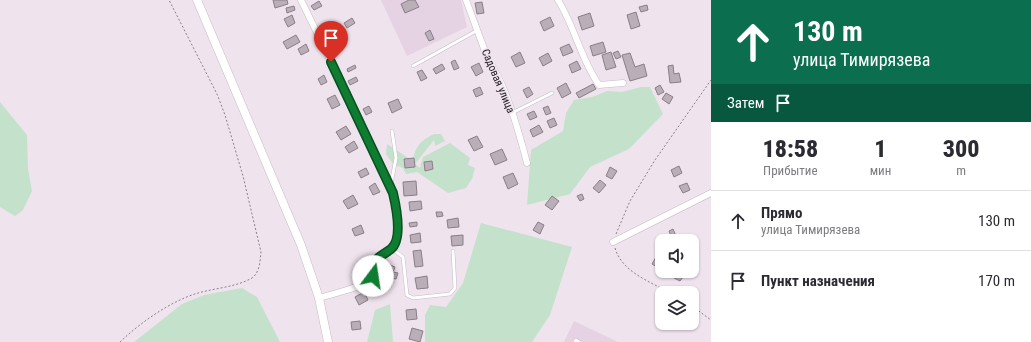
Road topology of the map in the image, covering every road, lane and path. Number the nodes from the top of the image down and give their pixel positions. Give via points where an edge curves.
1 (169, 0) edge
2 (197, 0) edge
3 (301, 0) edge
4 (466, 0) edge
5 (558, 0) edge
6 (476, 31) junction
7 (414, 66) dead end
8 (711, 80) edge
9 (623, 83) dead end
10 (552, 94) dead end
11 (512, 113) junction
12 (392, 131) dead end
13 (527, 163) dead end
14 (391, 185) junction
15 (711, 193) edge
16 (613, 242) junction
17 (392, 249) junction
18 (453, 251) dead end
19 (658, 286) edge
20 (319, 298) junction
21 (699, 311) edge
22 (711, 320) edge
23 (120, 342) edge
24 (328, 342) edge
25 (575, 342) edge
26 (579, 342) edge

1 - 23 path via 225,115 261,252 260,264 253,277 178,301
2 - 20 main road via 301,245
3 - 14 street
4 - 6 street, Садовая улица
5 - 9 street via 599,85
6 - 7 lane
6 - 11 street, Садовая улица
8 - 16 path via 655,160 630,201
10 - 11 lane
11 - 13 street, Садовая улица
12 - 14 lane via 396,158
14 - 17 street via 398,225
15 - 16 street
16 - 19 path via 617,255 625,267
17 - 18 lane via 403,257 407,295 413,298 450,294 455,288
17 - 20 street via 378,258 370,280 357,287
20 - 24 main road
21 - 22 path
25 - 26 lane

